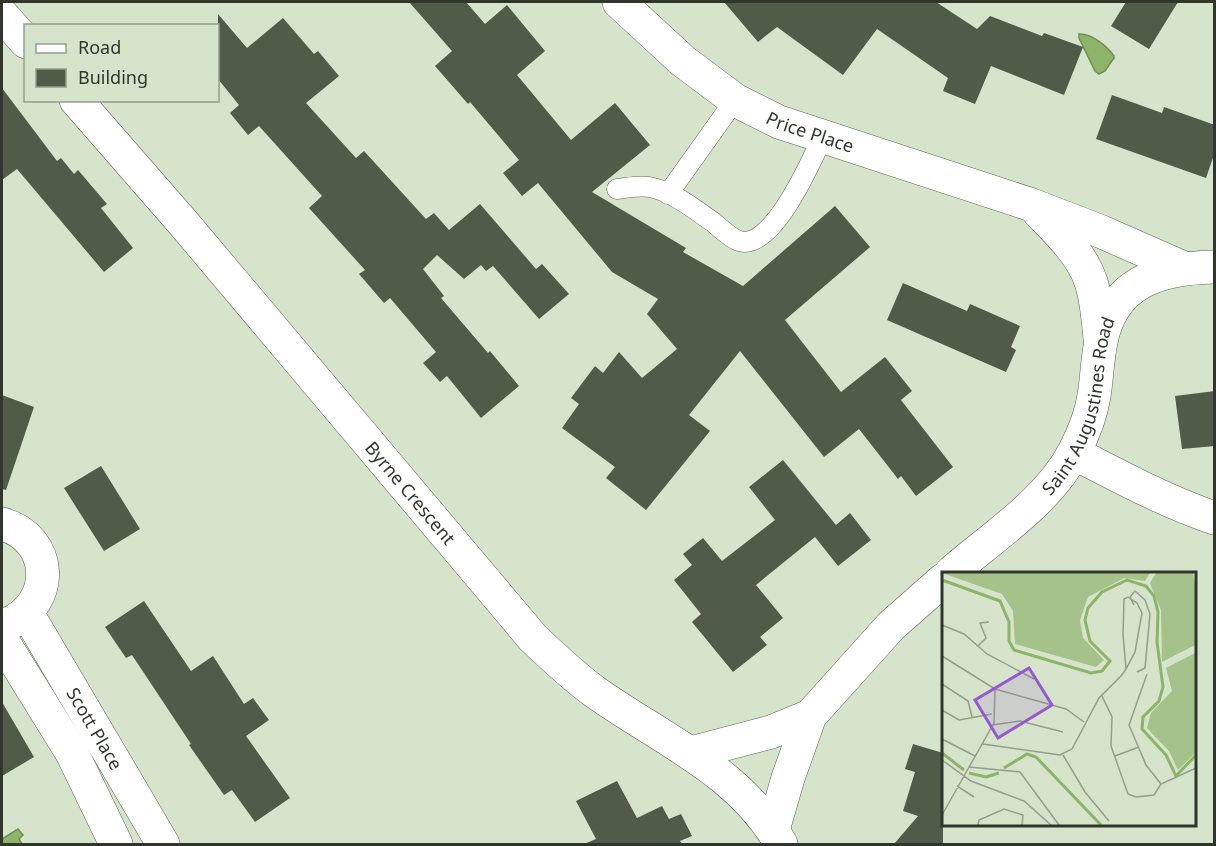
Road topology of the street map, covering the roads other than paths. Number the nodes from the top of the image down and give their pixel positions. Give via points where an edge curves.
1 (619, 2) edge
2 (2, 15) edge
3 (24, 40) edge
4 (735, 100) junction
5 (78, 102) edge
6 (823, 136) junction
7 (617, 189) dead end
8 (668, 194) junction
9 (1032, 205) junction
10 (1199, 268) edge
11 (1101, 340) junction
12 (1074, 453) junction
13 (1215, 518) edge
14 (2, 524) edge
15 (952, 572) edge
16 (942, 581) edge
17 (14, 619) edge
18 (2, 640) edge
19 (810, 716) junction
20 (102, 741) junction
21 (72, 753) junction
22 (691, 753) junction
23 (777, 837) edge
24 (116, 844) edge
25 (163, 844) edge

1 - 4 street, Price Place via 683,61
2 - 3 street
4 - 6 street, Price Place via 779,122
4 - 8 lane
5 - 22 street, Byrne Crescent via 533,638 596,692
6 - 8 lane via 801,184 781,213 760,237 749,242 738,241
6 - 9 street, Price Place
7 - 8 lane via 648,186
9 - 10 street, Price Place
9 - 11 street, Price Place via 1082,262 1091,283
10 - 11 street, Saint Augustines Road via 1137,283 1113,307
11 - 12 street, Saint Augustines Road via 1094,397
12 - 13 street via 1124,480
12 - 15 street, Saint Augustines Road via 1056,480 1024,512
14 - 17 street, Scott Place via 16,528 34,545 43,568 41,592
16 - 19 street via 891,626
17 - 20 street, Scott Place
18 - 21 street, Scott Place
19 - 22 street via 745,741
19 - 23 street via 788,778
20 - 21 street
20 - 25 street, Scott Place
21 - 24 street, Scott Place
22 - 23 street, Byrne Crescent via 754,805

